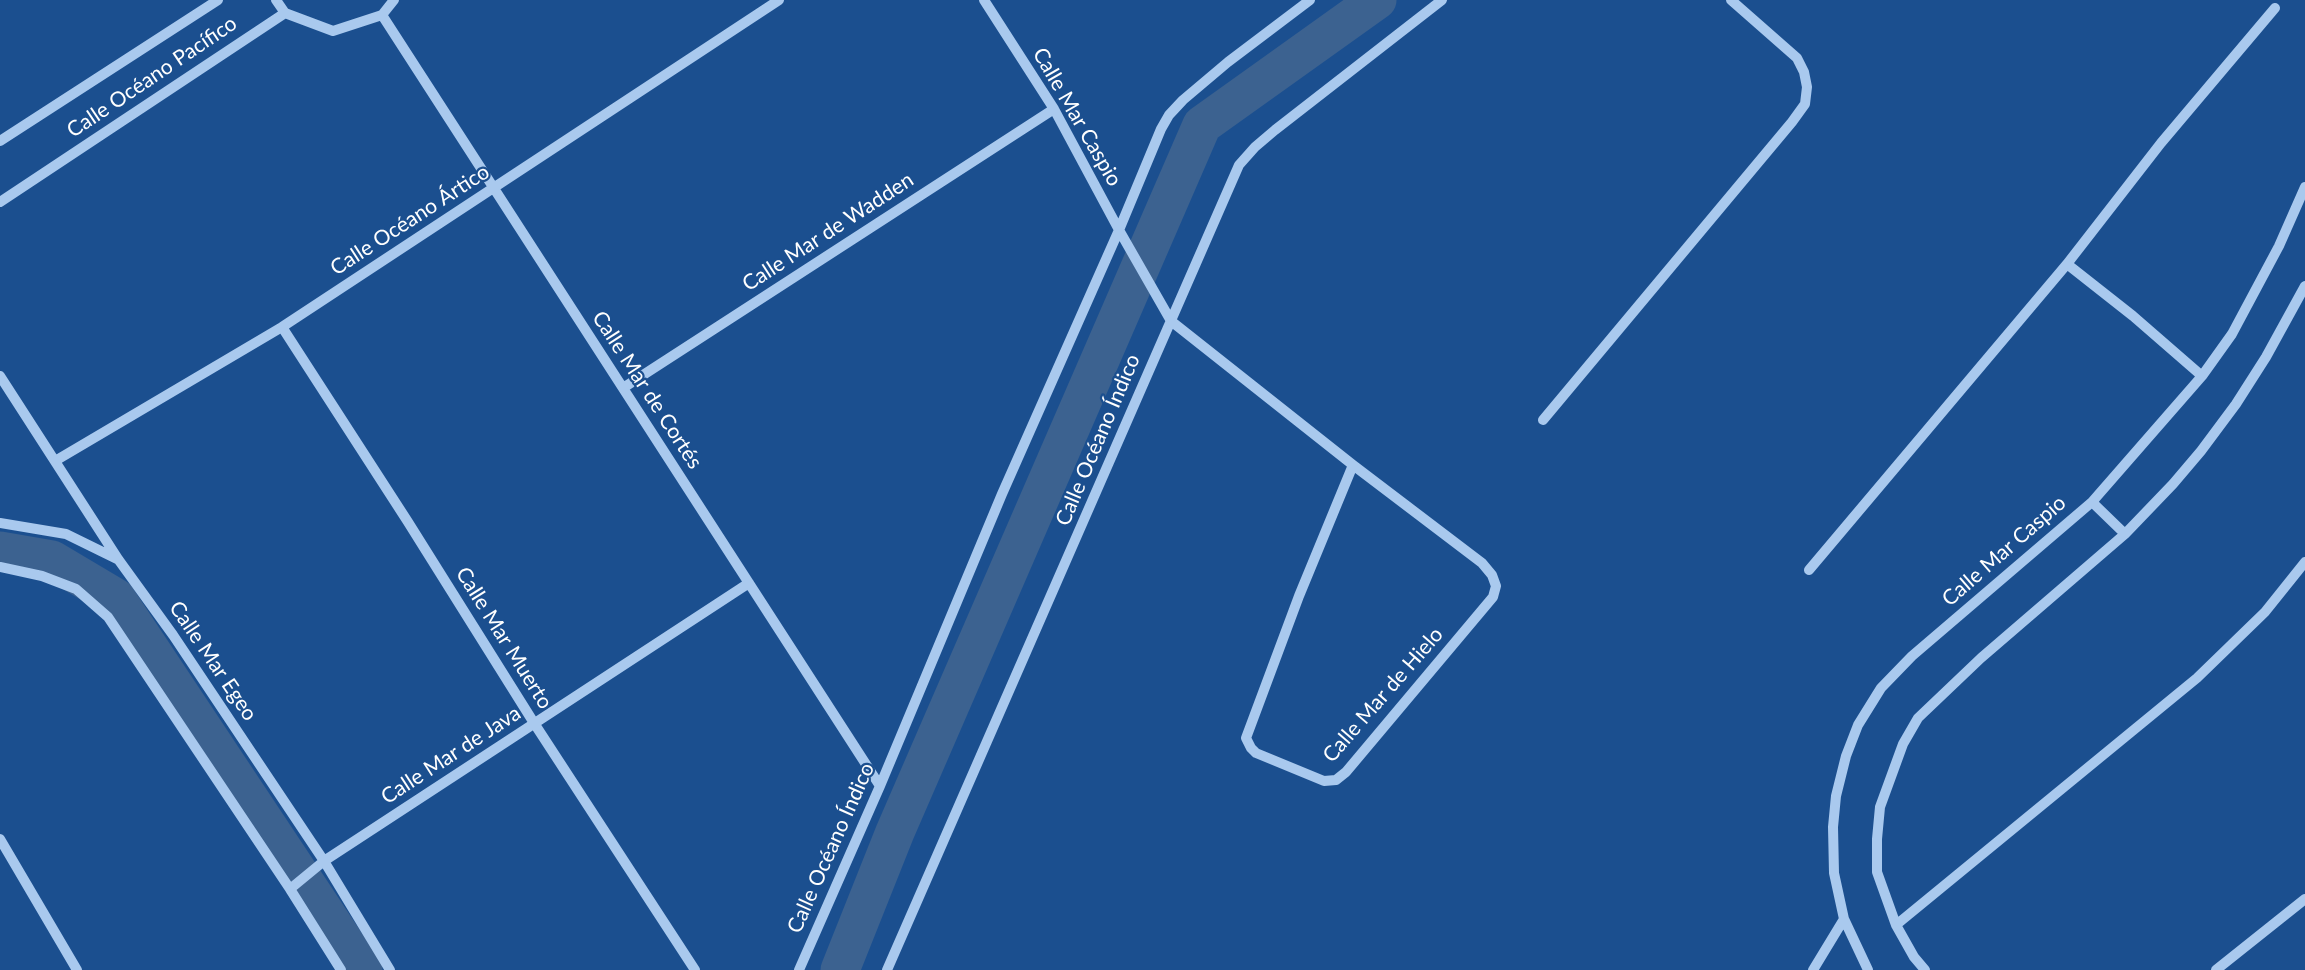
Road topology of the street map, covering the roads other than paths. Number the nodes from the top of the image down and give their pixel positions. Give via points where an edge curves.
1 (218, 0) edge
2 (276, 0) edge
3 (393, 0) edge
4 (779, 0) edge
5 (984, 0) edge
6 (1310, 0) edge
7 (1442, 0) edge
8 (1731, 0) edge
9 (2275, 8) dead end
10 (285, 13) junction
11 (382, 15) junction
12 (1054, 109) junction
13 (0, 141) edge
14 (2305, 187) edge
15 (494, 189) junction
16 (0, 202) edge
17 (1119, 230) junction
18 (2067, 264) junction
19 (2305, 286) edge
20 (1168, 316) junction
21 (282, 327) junction
22 (0, 376) edge
23 (2202, 376) junction
24 (623, 388) junction
25 (1543, 420) dead end
26 (55, 461) junction
27 (1353, 465) junction
28 (2091, 502) junction
29 (0, 523) edge
30 (2126, 534) junction
31 (118, 559) junction
32 (2305, 562) edge
33 (0, 567) edge
34 (1809, 570) dead end
35 (749, 583) junction
36 (534, 723) junction
37 (880, 786) junction
38 (0, 840) edge
39 (323, 861) junction
40 (291, 888) junction
41 (2305, 899) edge
42 (1844, 919) junction
43 (1896, 925) junction
44 (77, 970) edge
45 (341, 970) edge
46 (389, 970) edge
47 (695, 970) edge
48 (799, 970) edge
49 (887, 970) edge
50 (1813, 970) edge
51 (1868, 970) edge
52 (1925, 970) edge
53 (2216, 970) edge

1 - 13 street, Calle Océano Pacífico
2 - 10 street
3 - 11 street
4 - 15 street, Calle Océano Ártico
5 - 12 street, Calle Mar Caspio
6 - 17 street, Calle Océano Índico via 1221,68 1169,115
7 - 20 street, Calle Océano Índico via 1275,130 1239,165
8 - 25 street via 1797,58 1807,87 1805,104
9 - 18 street
10 - 11 street via 333,31
10 - 16 street, Calle Océano Pacífico
11 - 15 street, Calle Mar de Cortés
12 - 17 street, Calle Mar Caspio
12 - 24 street, Calle Mar de Wadden
14 - 23 street, Calle Mar Caspio via 2232,334
15 - 21 street, Calle Océano Ártico
15 - 24 street, Calle Mar de Cortés
17 - 20 street, Calle Mar Caspio
17 - 37 street, Calle Océano Índico via 997,505
18 - 23 street
18 - 34 street
19 - 30 street via 2229,413 2173,484
20 - 27 street, Calle Mar de Hielo
20 - 49 street, Calle Océano Índico
21 - 26 street, Calle Océano Ártico
21 - 36 street, Calle Mar Muerto
22 - 26 street, Calle Mar Egeo
23 - 28 street, Calle Mar Caspio
24 - 35 street, Calle Mar de Cortés
26 - 31 street, Calle Mar Egeo
27 - 27 street, Calle Mar de Hielo via 1482,563 1496,586 1493,597 1346,772 1336,780 1324,781 1257,753 1246,738
28 - 30 street
28 - 42 street, Calle Mar Caspio via 1912,656 1881,688 1858,725 1836,796 1833,827 1834,873
29 - 31 street via 66,534
30 - 43 street via 1981,658 1918,718 1903,744 1880,807 1877,872
31 - 39 street, Calle Mar Egeo
32 - 43 street via 2265,612 2197,678
33 - 40 street via 42,576 76,589 108,617
35 - 36 street, Calle Mar de Java
35 - 37 street, Calle Mar de Cortés
36 - 39 street, Calle Mar de Java
36 - 47 street, Calle Mar Muerto
37 - 48 street, Calle Océano Índico
38 - 44 street
39 - 40 street, Calle Mar de Java
39 - 46 street, Calle Mar Egeo
40 - 45 street
41 - 53 street
42 - 50 street
42 - 51 street, Calle Mar Caspio
43 - 52 street

